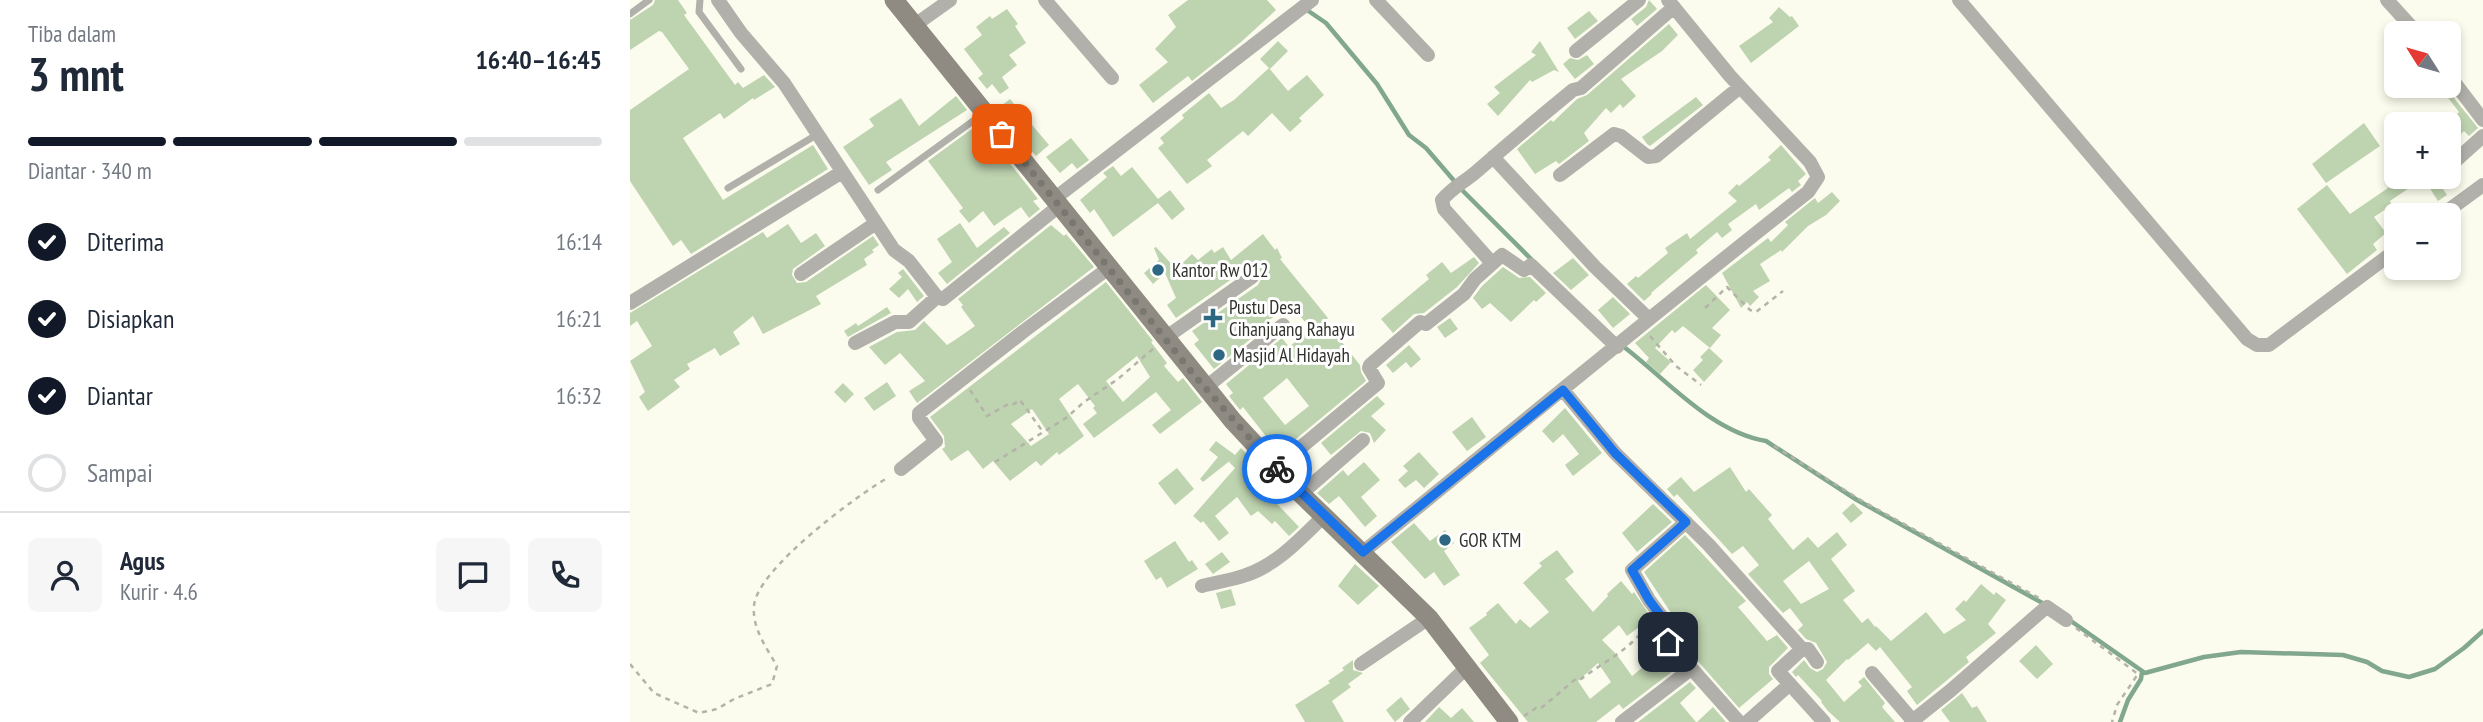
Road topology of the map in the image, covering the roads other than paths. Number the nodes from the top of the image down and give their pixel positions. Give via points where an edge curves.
1 (649, 0) edge
2 (701, 0) edge
3 (718, 0) edge
4 (894, 0) edge
5 (950, 0) edge
6 (1045, 0) edge
7 (1312, 0) edge
8 (1376, 0) edge
9 (1639, 0) edge
10 (1959, 0) edge
11 (2387, 0) edge
12 (1671, 4) edge
13 (630, 14) edge
14 (2406, 21) edge
15 (915, 24) junction
16 (1576, 51) dead end
17 (1428, 55) dead end
18 (741, 69) dead end
19 (1112, 78) dead end
20 (1740, 87) junction
21 (2461, 90) edge
22 (985, 112) junction
23 (2482, 116) edge
24 (818, 134) junction
25 (2483, 136) edge
26 (2461, 156) edge
27 (1493, 157) junction
28 (842, 172) junction
29 (1560, 175) dead end
30 (2483, 185) edge
31 (728, 188) dead end
32 (878, 190) dead end
33 (1056, 202) junction
34 (2458, 203) edge
35 (876, 223) junction
36 (2384, 259) edge
37 (1492, 263) junction
38 (1110, 267) junction
39 (801, 274) dead end
40 (1252, 277) dead end
41 (937, 297) junction
42 (630, 303) edge
43 (1645, 323) junction
44 (1283, 325) dead end
45 (1166, 338) junction
46 (855, 342) dead end
47 (1617, 347) junction
48 (1205, 388) junction
49 (1563, 390) junction
50 (1363, 440) dead end
51 (1276, 468) junction
52 (901, 469) road end
53 (1301, 494) junction
54 (1324, 516) junction
55 (1686, 522) junction
56 (1363, 552) junction
57 (1202, 586) dead end
58 (1429, 618) junction
59 (2066, 621) road end
60 (1802, 649) junction
61 (1818, 662) dead end
62 (1361, 664) dead end
63 (1691, 669) junction
64 (1468, 671) junction
65 (1872, 673) dead end
66 (1790, 684) junction
67 (1445, 698) dead end
68 (1913, 721) edge
69 (1410, 722) edge
70 (1509, 722) edge
71 (1622, 722) edge
72 (1740, 722) edge
73 (1747, 722) edge
74 (1824, 722) edge

1 - 13 lane
2 - 18 lane via 699,12
3 - 24 street
4 - 15 main road
5 - 15 street
6 - 19 street
7 - 33 street
8 - 17 street
9 - 16 street
10 - 36 street via 2247,340 2269,345
11 - 14 street
12 - 20 street
12 - 27 street via 1581,88
15 - 22 main road
20 - 29 street via 1656,156 1648,157 1614,134
20 - 43 street via 1810,162 1818,177 1808,192
21 - 23 street
22 - 32 lane
22 - 33 main road
24 - 28 street
24 - 31 lane
25 - 26 street
27 - 37 street via 1442,200 1444,209
27 - 43 street
28 - 35 street
28 - 42 street
30 - 34 street
33 - 38 main road
33 - 41 street via 967,281 943,299
35 - 39 street
35 - 41 street
37 - 47 street via 1502,255 1524,270 1531,265
37 - 51 street via 1464,294 1426,324 1420,321 1370,365 1378,383
38 - 45 main road
38 - 52 street via 919,413 936,440
40 - 45 street
41 - 46 street via 909,322 895,322
43 - 47 street
44 - 48 street
45 - 48 main road
47 - 49 street
48 - 51 main road
49 - 55 street via 1615,453
49 - 56 street
50 - 53 street
51 - 53 main road
53 - 54 main road
54 - 56 main road
54 - 57 street via 1265,567
55 - 60 street
55 - 63 street via 1632,570 1673,632 1668,642
56 - 58 main road
58 - 62 street
58 - 64 main road
59 - 68 street via 2047,607
60 - 61 street via 1808,649
60 - 66 street via 1778,671
63 - 71 street
63 - 72 street
64 - 67 lane
64 - 69 street
64 - 70 main road
65 - 68 street
66 - 73 street
66 - 74 street

